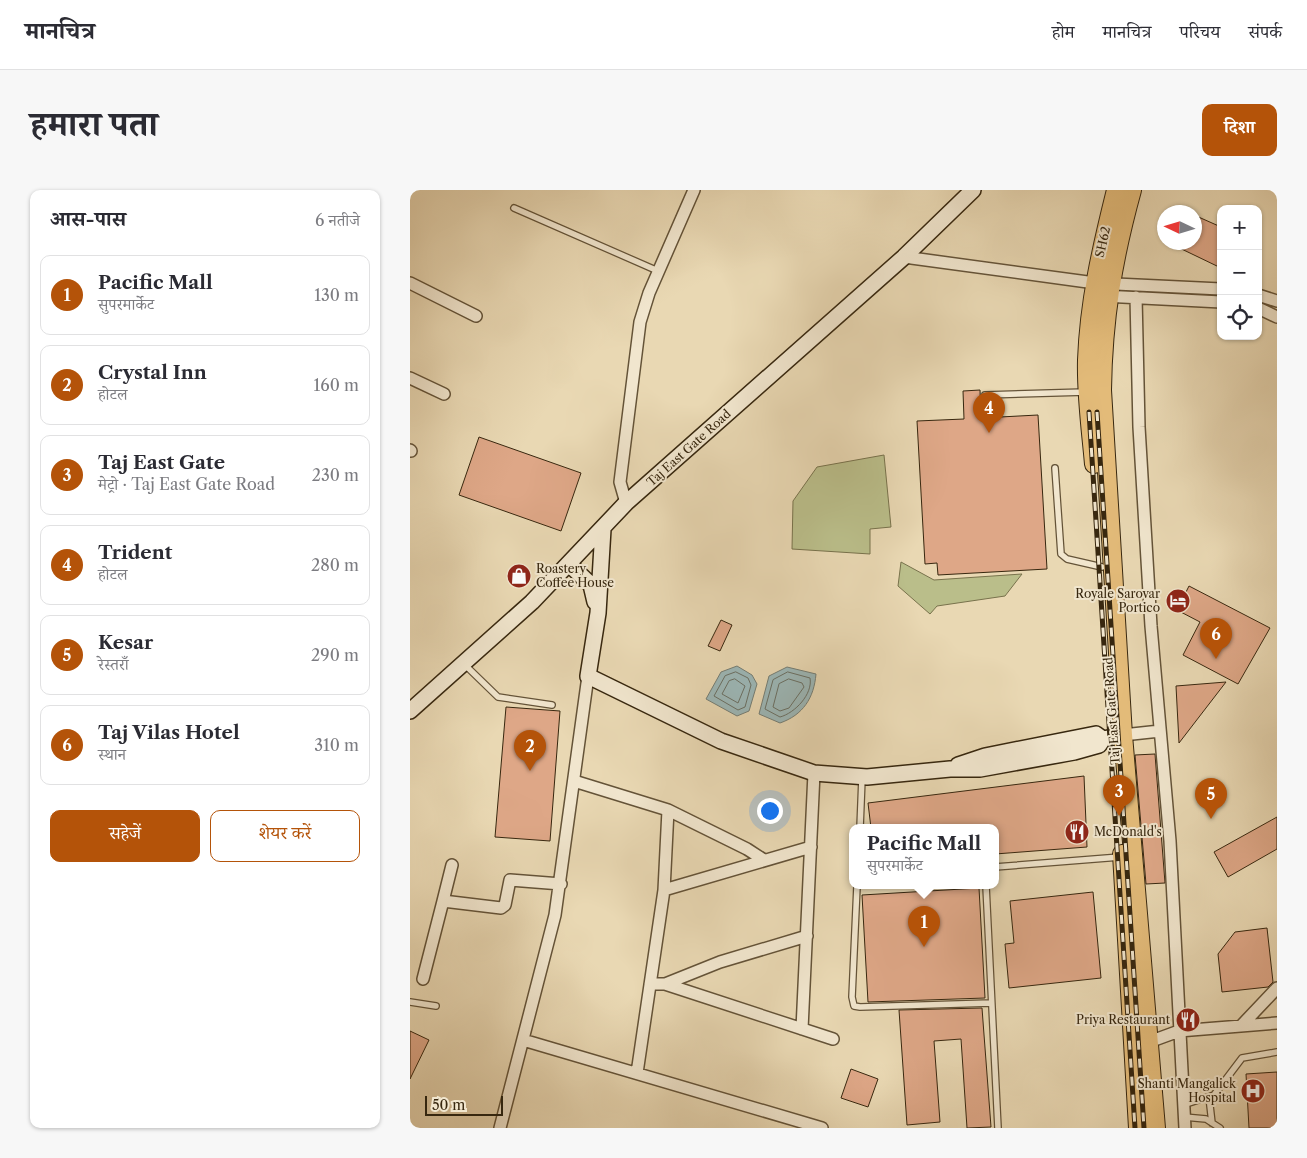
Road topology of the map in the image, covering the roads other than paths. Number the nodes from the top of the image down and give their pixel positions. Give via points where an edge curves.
1 (694, 190) edge
2 (973, 190) edge
3 (1116, 190) edge
4 (1132, 190) edge
5 (514, 208) dead end
6 (904, 257) junction
7 (658, 271) junction
8 (410, 283) edge
9 (1102, 289) junction
10 (1217, 289) edge
11 (1262, 296) edge
12 (1136, 297) junction
13 (1277, 301) edge
14 (1217, 302) edge
15 (1262, 310) edge
16 (476, 316) dead end
17 (1277, 317) edge
18 (410, 378) edge
19 (1088, 392) junction
20 (444, 394) dead end
21 (985, 394) dead end
22 (1055, 468) dead end
23 (626, 503) junction
24 (603, 529) junction
25 (569, 564) junction
26 (1102, 567) junction
27 (598, 613) junction
28 (462, 662) junction
29 (588, 676) junction
30 (552, 704) dead end
31 (410, 711) edge
32 (1160, 731) junction
33 (1113, 737) junction
34 (814, 773) junction
35 (862, 777) junction
36 (574, 781) junction
37 (668, 810) junction
38 (860, 824) edge
39 (810, 847) junction
40 (1122, 857) junction
41 (764, 860) junction
42 (452, 865) dead end
43 (999, 867) edge
44 (560, 884) junction
45 (857, 889) edge
46 (986, 889) edge
47 (664, 890) junction
48 (443, 901) junction
49 (807, 936) junction
50 (423, 979) dead end
51 (650, 984) junction
52 (665, 984) junction
53 (1277, 988) edge
54 (410, 1002) edge
55 (991, 1003) junction
56 (436, 1006) dead end
57 (1277, 1022) edge
58 (1241, 1026) junction
59 (802, 1029) junction
60 (1179, 1031) junction
61 (833, 1038) dead end
62 (523, 1040) junction
63 (1149, 1042) junction
64 (1277, 1052) edge
65 (637, 1073) junction
66 (1209, 1098) junction
67 (1184, 1117) edge
68 (1212, 1123) junction
69 (500, 1128) edge
70 (822, 1128) edge
71 (998, 1128) edge
72 (1138, 1128) edge
73 (1156, 1128) edge
74 (1220, 1128) edge

1 - 7 street
2 - 6 main road, Taj East Gate Road
3 - 9 main road, SH62 / SH62
4 - 9 main road, SH62
5 - 7 lane
6 - 9 street
6 - 23 main road, Taj East Gate Road
7 - 23 street via 640,322 620,482
8 - 16 street
9 - 10 street
9 - 12 street
9 - 19 main road, Taj East Gate Road / SH62 via 1089,335
9 - 33 main road, SH62
11 - 13 street
12 - 14 street
12 - 32 street via 1140,437
15 - 17 street
18 - 20 street
19 - 21 lane
19 - 26 main road, Taj East Gate Road / SH62
22 - 26 lane via 1061,554 1067,559
23 - 24 main road, Taj East Gate Road
24 - 25 main road, Taj East Gate Road
24 - 27 main road
25 - 27 main road via 591,585
25 - 28 main road, Taj East Gate Road via 532,602
26 - 33 main road, Taj East Gate Road / SH62
27 - 29 main road
28 - 30 lane via 498,697
28 - 31 main road, Taj East Gate Road
29 - 34 main road via 721,741
29 - 36 street
32 - 33 street
32 - 60 street via 1170,841
33 - 35 main road via 1099,745 1029,762 980,769
33 - 40 main road, Taj East Gate Road / SH62
33 - 63 main road, SH62
34 - 35 main road
34 - 39 street
35 - 38 lane
36 - 37 street
36 - 44 street
37 - 41 street
37 - 47 street
39 - 41 street
39 - 49 street
40 - 43 lane
40 - 72 main road, Taj East Gate Road / SH62
41 - 47 street
42 - 48 street
44 - 48 street via 510,880 505,905 501,908
44 - 62 street
45 - 55 lane via 854,1006
46 - 55 lane
47 - 51 street
48 - 50 street
49 - 52 street via 720,962
49 - 59 street
51 - 52 street
51 - 65 street
52 - 59 street
53 - 58 street
54 - 56 lane
55 - 71 lane
57 - 58 street
58 - 60 street
59 - 61 street
60 - 63 street
60 - 67 street
62 - 65 street
62 - 69 street
63 - 73 main road, SH62
64 - 66 lane via 1242,1058
65 - 70 street
66 - 67 lane
66 - 68 lane
67 - 68 lane
68 - 74 lane

